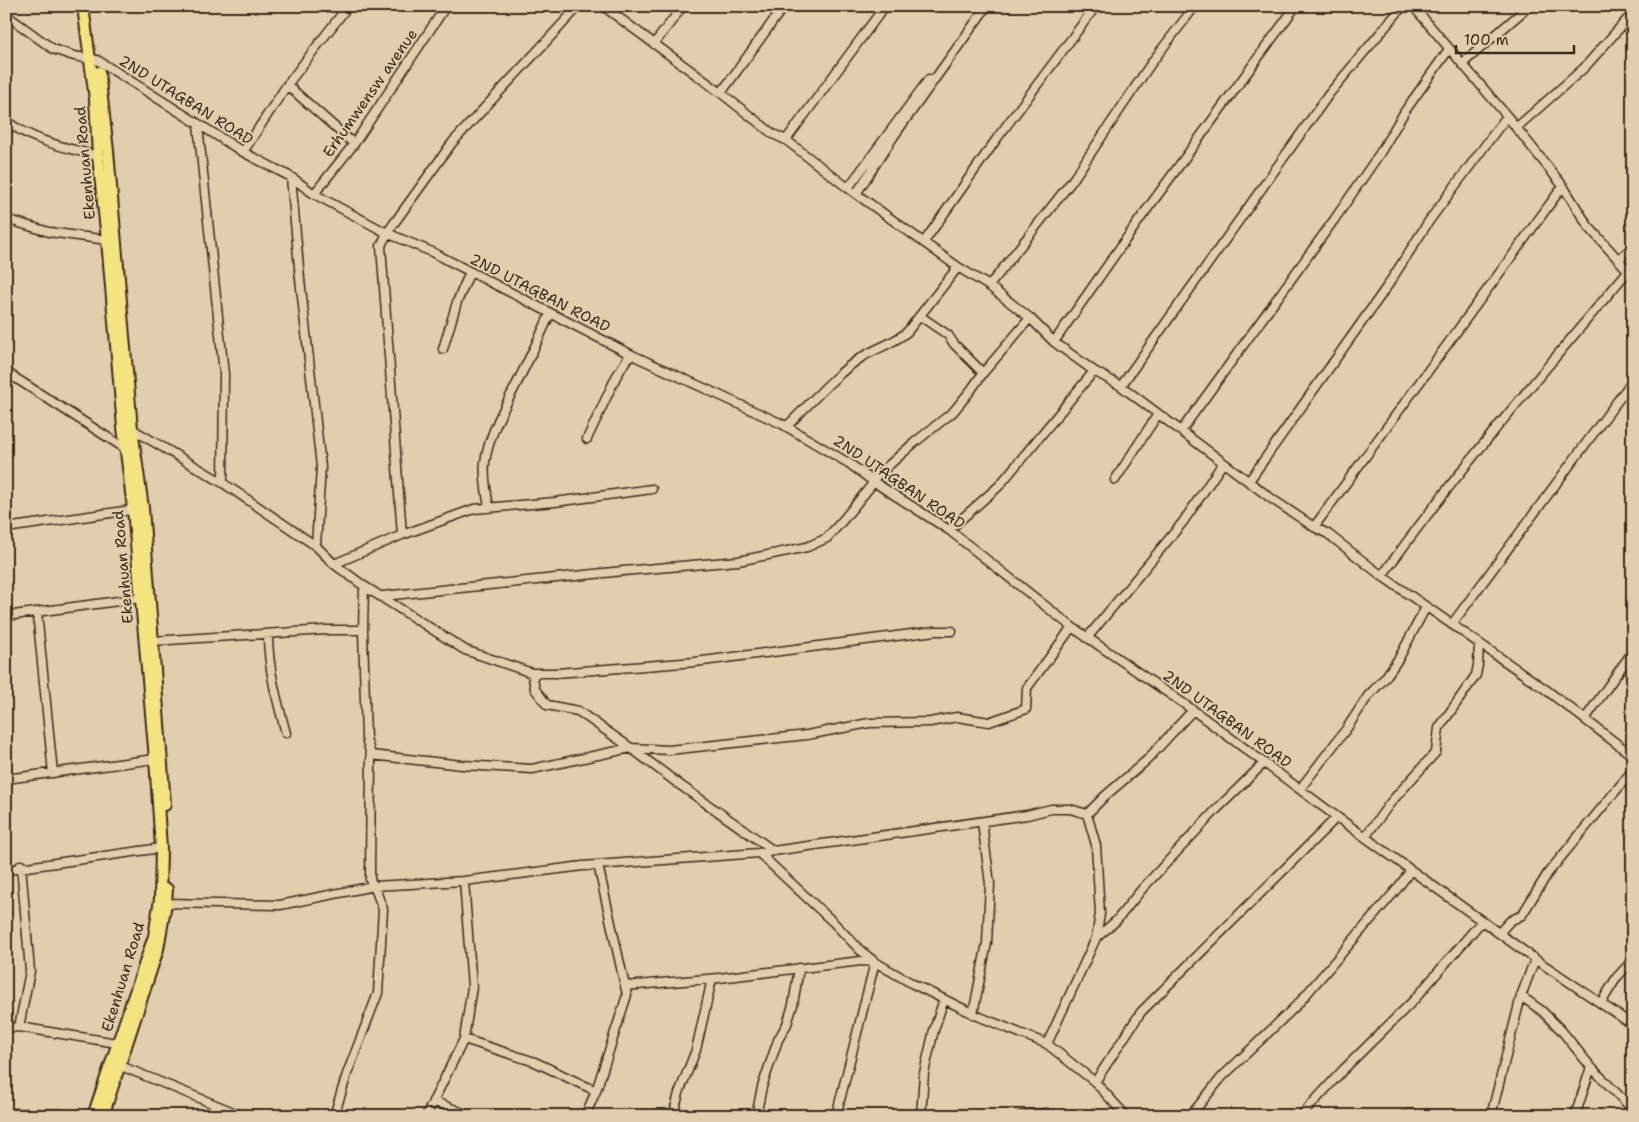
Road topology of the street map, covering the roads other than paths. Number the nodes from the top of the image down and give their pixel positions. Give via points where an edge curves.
1 (83, 6) edge
2 (90, 6) edge
3 (348, 6) edge
4 (446, 6) edge
5 (580, 6) edge
6 (603, 6) edge
7 (683, 6) edge
8 (784, 6) edge
9 (884, 6) edge
10 (985, 6) edge
11 (1096, 6) edge
12 (1195, 6) edge
13 (1296, 6) edge
14 (1403, 6) edge
15 (1413, 6) edge
16 (1529, 6) edge
17 (1633, 14) edge
18 (6, 15) edge
19 (654, 44) junction
20 (1449, 49) junction
21 (94, 60) junction
22 (1462, 64) junction
23 (287, 84) junction
24 (721, 93) junction
25 (1507, 116) junction
26 (6, 122) edge
27 (198, 124) junction
28 (1516, 128) junction
29 (786, 140) junction
30 (354, 144) junction
31 (243, 152) junction
32 (98, 156) junction
33 (291, 177) junction
34 (1563, 186) junction
35 (848, 188) junction
36 (314, 194) junction
37 (856, 194) junction
38 (6, 219) edge
39 (387, 233) junction
40 (107, 240) junction
41 (924, 242) junction
42 (1633, 247) edge
43 (1618, 260) junction
44 (958, 267) junction
45 (470, 272) junction
46 (1630, 274) edge
47 (989, 286) junction
48 (550, 314) junction
49 (920, 316) junction
50 (1030, 318) junction
51 (1054, 342) junction
52 (443, 349) dead end
53 (630, 354) junction
54 (1094, 371) junction
55 (6, 372) edge
56 (982, 373) junction
57 (1633, 380) edge
58 (1121, 386) junction
59 (1158, 414) junction
60 (787, 426) junction
61 (132, 429) junction
62 (1181, 431) junction
63 (587, 440) dead end
64 (126, 449) junction
65 (1223, 463) junction
66 (1115, 480) dead end
67 (873, 481) junction
68 (1249, 481) junction
69 (223, 483) junction
70 (652, 489) dead end
71 (138, 508) junction
72 (489, 508) junction
73 (1314, 527) junction
74 (6, 528) edge
75 (950, 530) junction
76 (402, 535) junction
77 (316, 546) junction
78 (334, 564) junction
79 (1382, 576) junction
80 (364, 586) junction
81 (383, 596) junction
82 (140, 598) junction
83 (1426, 606) junction
84 (38, 612) junction
85 (6, 616) edge
86 (1452, 624) junction
87 (1072, 628) junction
88 (363, 630) junction
89 (952, 630) dead end
90 (268, 634) junction
91 (1087, 638) junction
92 (153, 641) junction
93 (1479, 643) junction
94 (1633, 651) edge
95 (532, 673) junction
96 (1193, 710) junction
97 (1585, 720) junction
98 (286, 733) dead end
99 (631, 748) junction
100 (371, 755) junction
101 (1633, 756) edge
102 (155, 759) junction
103 (1264, 763) junction
104 (1633, 770) edge
105 (52, 773) junction
106 (6, 779) edge
107 (1300, 790) junction
108 (1087, 814) junction
109 (1337, 817) junction
110 (982, 822) junction
111 (1364, 837) junction
112 (161, 848) junction
113 (774, 851) junction
114 (759, 853) junction
115 (598, 865) junction
116 (21, 866) dead end
117 (6, 870) edge
118 (1411, 870) junction
119 (464, 881) junction
120 (374, 886) junction
121 (163, 903) junction
122 (1482, 921) junction
123 (1498, 933) junction
124 (1096, 938) junction
125 (1535, 959) junction
126 (1633, 960) edge
127 (875, 962) junction
128 (799, 968) junction
129 (712, 979) junction
130 (625, 986) junction
131 (1521, 996) junction
132 (944, 1000) junction
133 (1600, 1003) junction
134 (973, 1014) junction
135 (1633, 1025) edge
136 (19, 1027) junction
137 (6, 1028) edge
138 (464, 1039) junction
139 (123, 1044) junction
140 (1047, 1044) junction
141 (116, 1064) junction
142 (1591, 1067) junction
143 (1095, 1082) junction
144 (596, 1092) junction
145 (433, 1101) junction
146 (1633, 1110) edge
147 (6, 1113) edge
148 (99, 1113) edge
149 (1046, 1113) dead end
150 (71, 1116) edge
151 (115, 1116) edge
152 (243, 1116) edge
153 (334, 1116) edge
154 (426, 1116) edge
155 (471, 1116) edge
156 (586, 1116) edge
157 (673, 1116) edge
158 (756, 1116) edge
159 (836, 1116) edge
160 (921, 1116) edge
161 (1020, 1116) edge
162 (1126, 1116) edge
163 (1190, 1116) edge
164 (1301, 1116) edge
165 (1402, 1116) edge
166 (1416, 1116) edge
167 (1490, 1116) edge
168 (1575, 1116) edge

1 - 21 main road, Ekenhuan Road
2 - 21 main road, Ekenhuan Road
3 - 23 street
4 - 30 street, Erhumwensw avenue
5 - 39 street via 452,143
6 - 19 street
7 - 19 street
8 - 24 street
9 - 29 street
10 - 35 street
10 - 37 street
11 - 41 street
12 - 47 street via 1152,62 1072,181
13 - 51 street
14 - 58 street via 1329,94
15 - 20 street
16 - 22 street
17 - 28 street via 1584,68
18 - 21 street, 2ND UTAGBAN ROAD via 53,49
19 - 24 street
20 - 22 street
20 - 62 street via 1334,220
21 - 27 street, 2ND UTAGBAN ROAD
21 - 32 main road, Ekenhuan Road
21 - 61 main road, Ekenhuan Road via 108,152
22 - 25 street
23 - 30 street
23 - 31 street
24 - 29 street via 773,134
25 - 28 street
25 - 68 street via 1429,221 1386,288
26 - 32 street via 47,143
27 - 31 street, 2ND UTAGBAN ROAD
27 - 69 street via 224,374
28 - 34 street
29 - 35 street
30 - 36 street, Erhumwensw avenue
31 - 33 street, 2ND UTAGBAN ROAD
32 - 40 main road, Ekenhuan Road
33 - 36 street, 2ND UTAGBAN ROAD
33 - 77 street via 321,467
34 - 43 street via 1588,226
34 - 73 street
35 - 37 street
36 - 39 street, 2ND UTAGBAN ROAD
37 - 41 street
38 - 40 street via 49,232
39 - 45 street, 2ND UTAGBAN ROAD
39 - 76 street via 381,246
40 - 64 main road, Ekenhuan Road
41 - 44 street
42 - 43 street
43 - 46 street
44 - 47 street
44 - 49 street
45 - 48 street, 2ND UTAGBAN ROAD
45 - 52 street
46 - 79 street via 1463,468
47 - 50 street
48 - 53 street, 2ND UTAGBAN ROAD
48 - 72 street via 490,443 485,462
49 - 56 street via 948,335
49 - 60 street via 897,340 862,358 834,380
50 - 51 street
50 - 56 street
51 - 54 street
53 - 60 street, 2ND UTAGBAN ROAD
53 - 63 street
54 - 58 street
54 - 75 street via 999,486
55 - 64 street
56 - 67 street via 953,412
57 - 86 street
58 - 59 street
59 - 62 street
59 - 66 street
60 - 67 street, 2ND UTAGBAN ROAD
61 - 69 street
61 - 71 main road, Ekenhuan Road
62 - 65 street
64 - 71 main road, Ekenhuan Road
65 - 68 street
65 - 91 street via 1183,522
67 - 75 street, 2ND UTAGBAN ROAD
67 - 81 street via 827,538 807,547 738,561
68 - 73 street
69 - 77 street
70 - 72 street
71 - 74 street
71 - 82 main road, Ekenhuan Road
71 - 92 main road, Ekenhuan Road
72 - 76 street via 474,509
73 - 79 street via 1328,534
75 - 87 street, 2ND UTAGBAN ROAD
76 - 78 street
77 - 78 street
78 - 80 street
79 - 83 street
80 - 81 street
80 - 88 street
81 - 95 street via 465,650
82 - 84 street
82 - 102 main road, Ekenhuan Road
83 - 86 street
83 - 107 street via 1399,658
84 - 85 street
84 - 105 street
86 - 93 street
87 - 91 street, 2ND UTAGBAN ROAD
87 - 99 street via 1028,688 1026,710 989,722 957,717 930,722 869,723 807,735 669,750
88 - 90 street
88 - 100 street via 366,738
89 - 95 street via 695,662
90 - 92 street
90 - 98 street via 268,655
91 - 96 street, 2ND UTAGBAN ROAD
92 - 121 main road, Ekenhuan Road via 168,848
93 - 97 street
93 - 111 street via 1476,675 1440,728 1436,752
94 - 97 street
95 - 99 street via 535,689 547,705 578,711
96 - 103 street, 2ND UTAGBAN ROAD
96 - 108 street via 1147,760
97 - 101 street
99 - 100 street via 532,769
99 - 113 street
100 - 120 street via 370,880
102 - 105 street
102 - 112 main road, Ekenhuan Road
103 - 107 street, 2ND UTAGBAN ROAD
103 - 124 street via 1214,811 1142,888 1116,921
104 - 123 street via 1548,873 1522,915
105 - 106 street
107 - 109 street, 2ND UTAGBAN ROAD
108 - 110 street via 1051,808
108 - 124 street via 1096,845 1100,914
109 - 111 street, 2ND UTAGBAN ROAD
109 - 143 street via 1141,1012
110 - 113 street
110 - 134 street via 990,884 987,943
111 - 118 street, 2ND UTAGBAN ROAD
112 - 117 street
112 - 121 main road, Ekenhuan Road
113 - 114 street
114 - 115 street
114 - 127 street
115 - 119 street
115 - 130 street
116 - 136 street via 30,971
118 - 122 street, 2ND UTAGBAN ROAD
118 - 163 street via 1298,1004 1222,1077
119 - 120 street
119 - 138 street via 472,987
120 - 121 street via 280,905
120 - 153 street via 383,909 378,993
121 - 139 main road, Ekenhuan Road via 158,948
122 - 123 street, 2ND UTAGBAN ROAD
122 - 164 street via 1414,1000
123 - 125 street, 2ND UTAGBAN ROAD
124 - 140 street
125 - 131 street
125 - 133 street, 2ND UTAGBAN ROAD
126 - 133 street
127 - 128 street
127 - 132 street
127 - 159 street
128 - 129 street
128 - 158 street via 793,1005 762,1087
129 - 130 street
129 - 157 street via 696,1050
130 - 144 street via 627,995
131 - 142 street via 1561,1030
131 - 167 street
132 - 134 street
132 - 160 street via 924,1073
133 - 135 street, 2ND UTAGBAN ROAD
134 - 140 street
136 - 137 street
136 - 139 street
138 - 144 street via 535,1062
138 - 145 street
139 - 141 main road, Ekenhuan Road
140 - 143 street
141 - 148 main road, Ekenhuan Road
141 - 152 street
142 - 146 street
142 - 168 street
143 - 162 street
144 - 156 street
145 - 154 street
145 - 155 street
147 - 150 street
148 - 151 street
149 - 161 street
165 - 166 street

